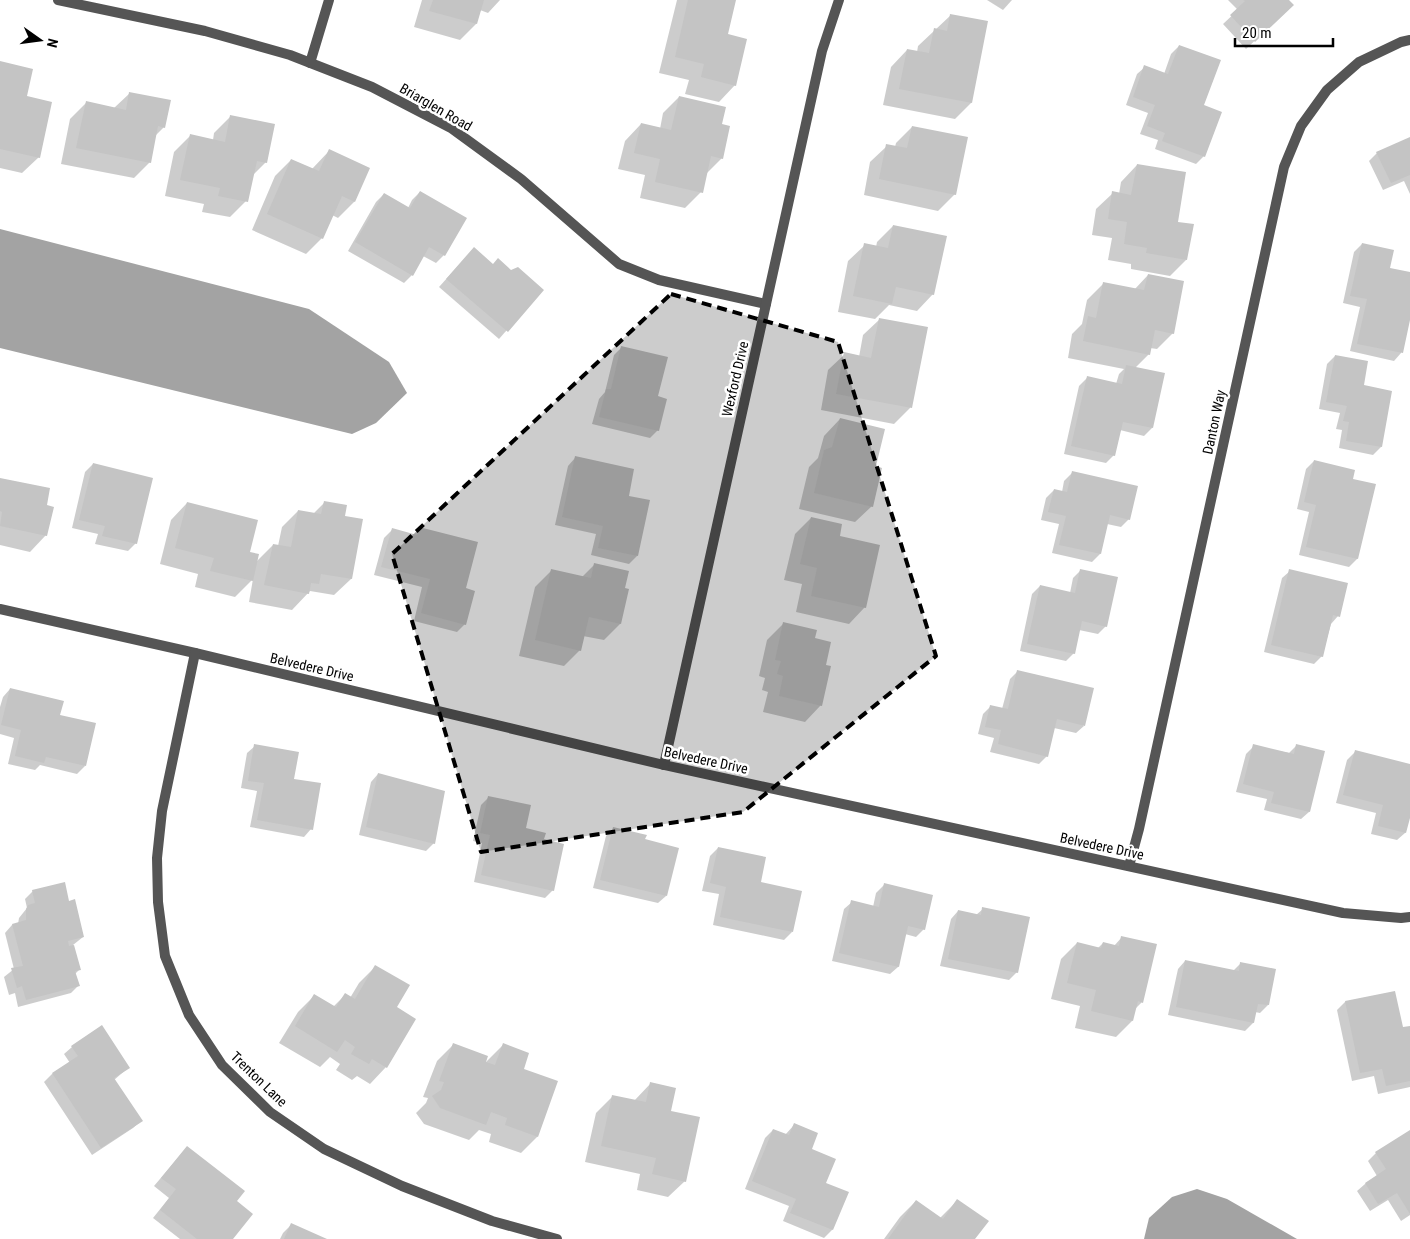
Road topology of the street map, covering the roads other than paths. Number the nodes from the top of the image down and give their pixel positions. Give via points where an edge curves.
1 (58, 0) edge
2 (329, 0) edge
3 (839, 0) edge
4 (1410, 40) edge
5 (310, 63) junction
6 (766, 304) junction
7 (0, 609) edge
8 (195, 653) junction
9 (664, 765) junction
10 (1130, 866) junction
11 (1410, 917) edge
12 (557, 1239) edge

1 - 5 street, Briarglen Road via 205,31
2 - 5 street
3 - 6 street, Wexford Drive via 822,52
4 - 10 street, Danton Way via 1360,62 1327,90 1301,126 1284,167
5 - 6 street, Briarglen Road via 372,87 451,128 521,179 619,264 659,280
6 - 9 street, Wexford Drive
7 - 8 street, Belvedere Drive
8 - 9 street, Belvedere Drive
8 - 12 street, Trenton Lane via 162,811 157,858 158,902 165,956 189,1015 222,1065 270,1112 324,1149 402,1186 492,1221
9 - 10 street, Belvedere Drive
10 - 11 street, Belvedere Drive via 1343,913

